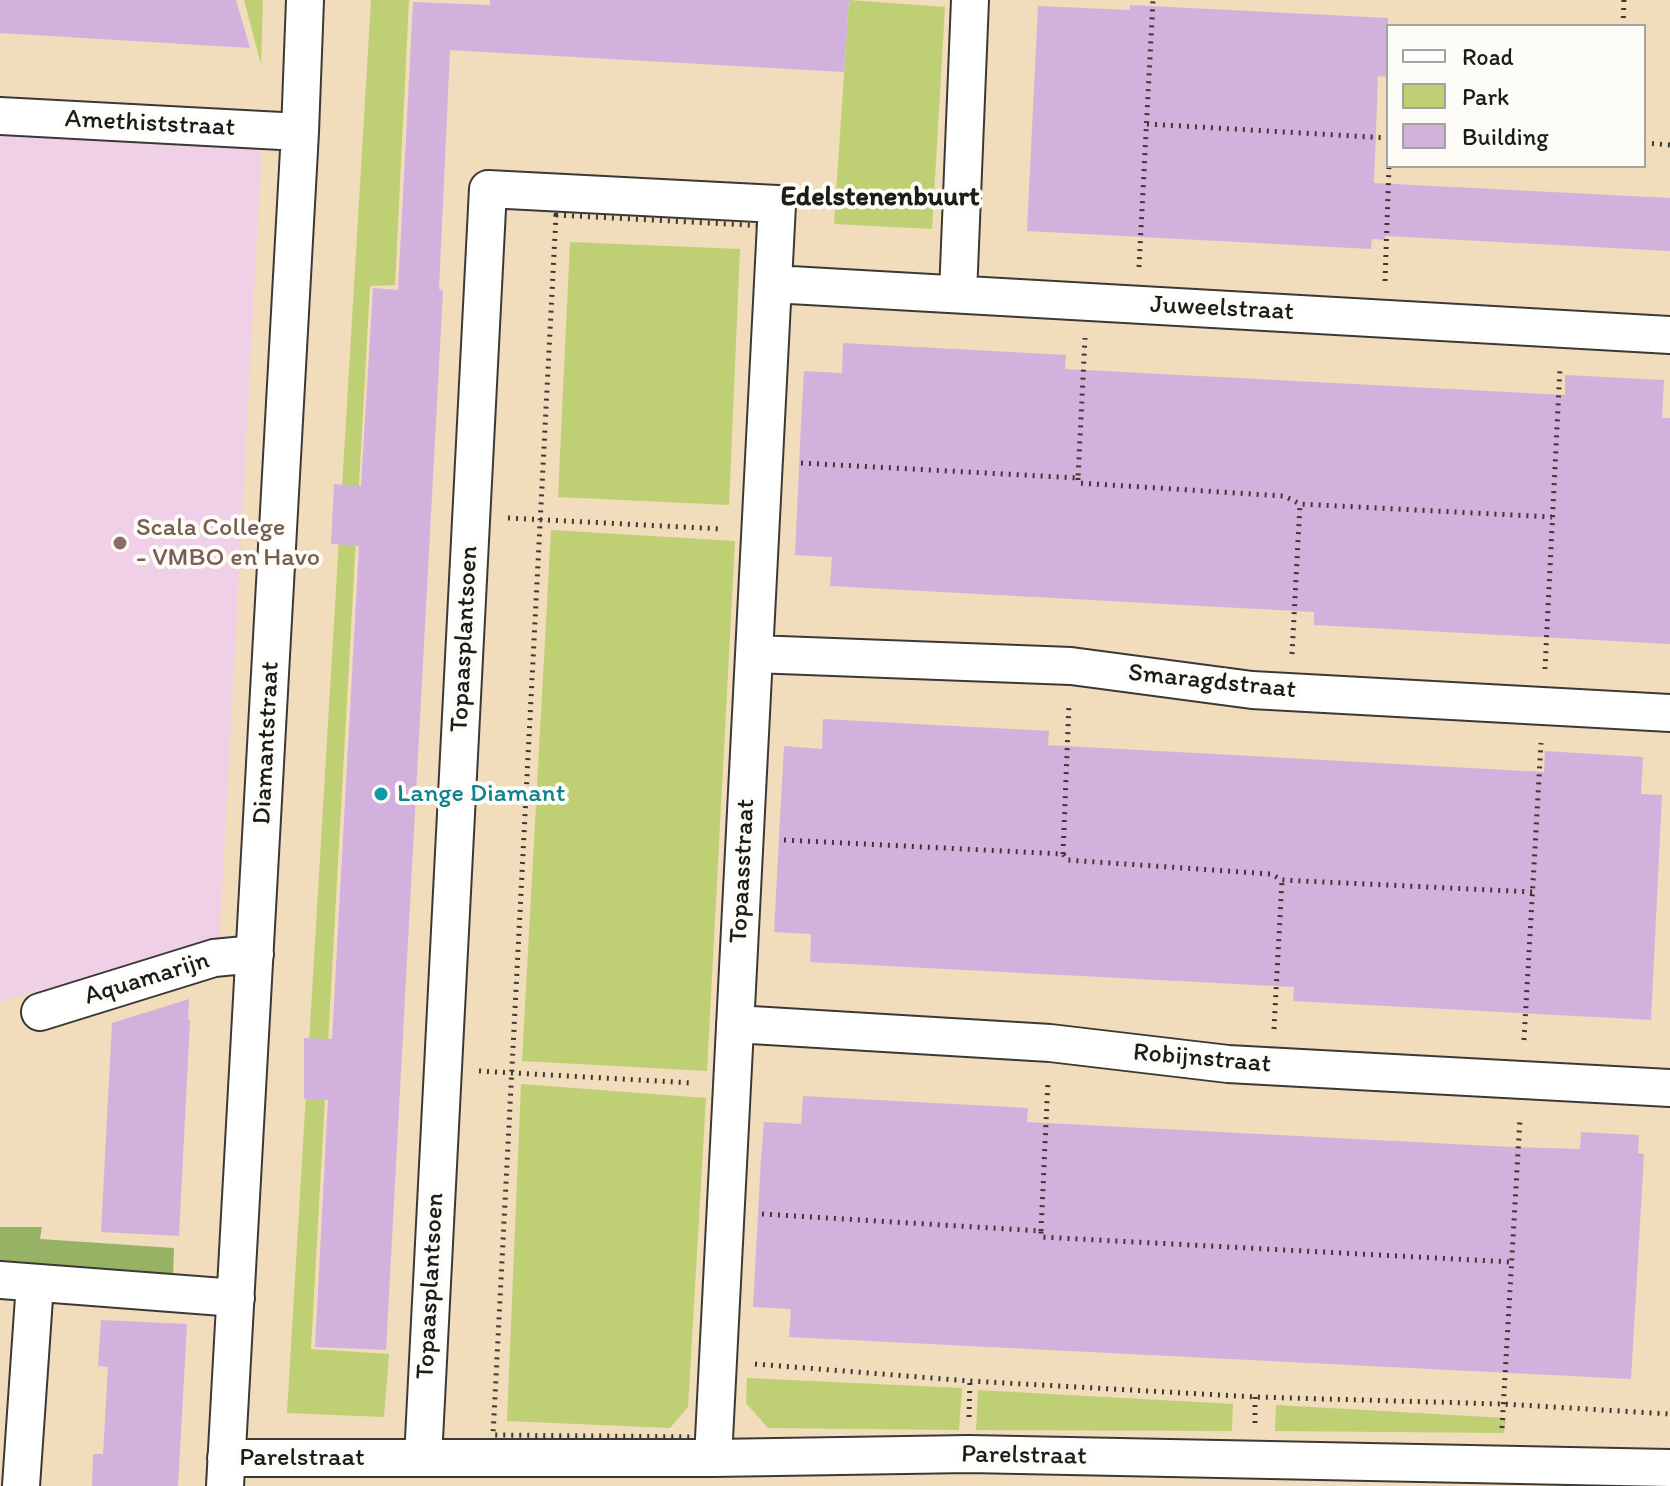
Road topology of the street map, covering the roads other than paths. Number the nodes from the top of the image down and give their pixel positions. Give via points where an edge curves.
1 (305, 0) edge
2 (970, 0) edge
3 (0, 116) edge
4 (300, 132) junction
5 (773, 284) junction
6 (958, 294) junction
7 (1670, 335) edge
8 (754, 654) junction
9 (1670, 713) edge
10 (255, 954) junction
11 (40, 1012) dead end
12 (735, 1024) junction
13 (1670, 1088) edge
14 (18, 1281) edge
15 (236, 1298) junction
16 (423, 1458) junction
17 (713, 1458) junction
18 (1670, 1468) edge
19 (226, 1472) edge
20 (378, 1472) edge
21 (594, 1472) edge
22 (1255, 1473) edge
23 (21, 1486) edge

1 - 4 street, Diamantstraat
2 - 6 street
3 - 4 street, Amethiststraat
4 - 10 street, Diamantstraat
5 - 6 street, Juweelstraat
5 - 8 street, Topaasstraat via 755,531
5 - 16 street, Topaasplantsoen via 777,204 488,189
6 - 7 street, Juweelstraat
8 - 9 street, Smaragdstraat via 1071,666 1252,690
8 - 12 street, Topaasstraat
10 - 11 street, Aquamarijn via 214,958
10 - 15 street, Diamantstraat
12 - 13 street, Robijnstraat via 1050,1043 1228,1064
12 - 17 street, Topaasstraat via 727,1085
14 - 15 street
14 - 23 street
15 - 19 street, Diamantstraat
16 - 20 street, Parelstraat
16 - 21 street, Parelstraat
17 - 21 street, Parelstraat
17 - 22 street, Parelstraat via 969,1454
18 - 22 street, Parelstraat via 1501,1465
19 - 20 street, Parelstraat

